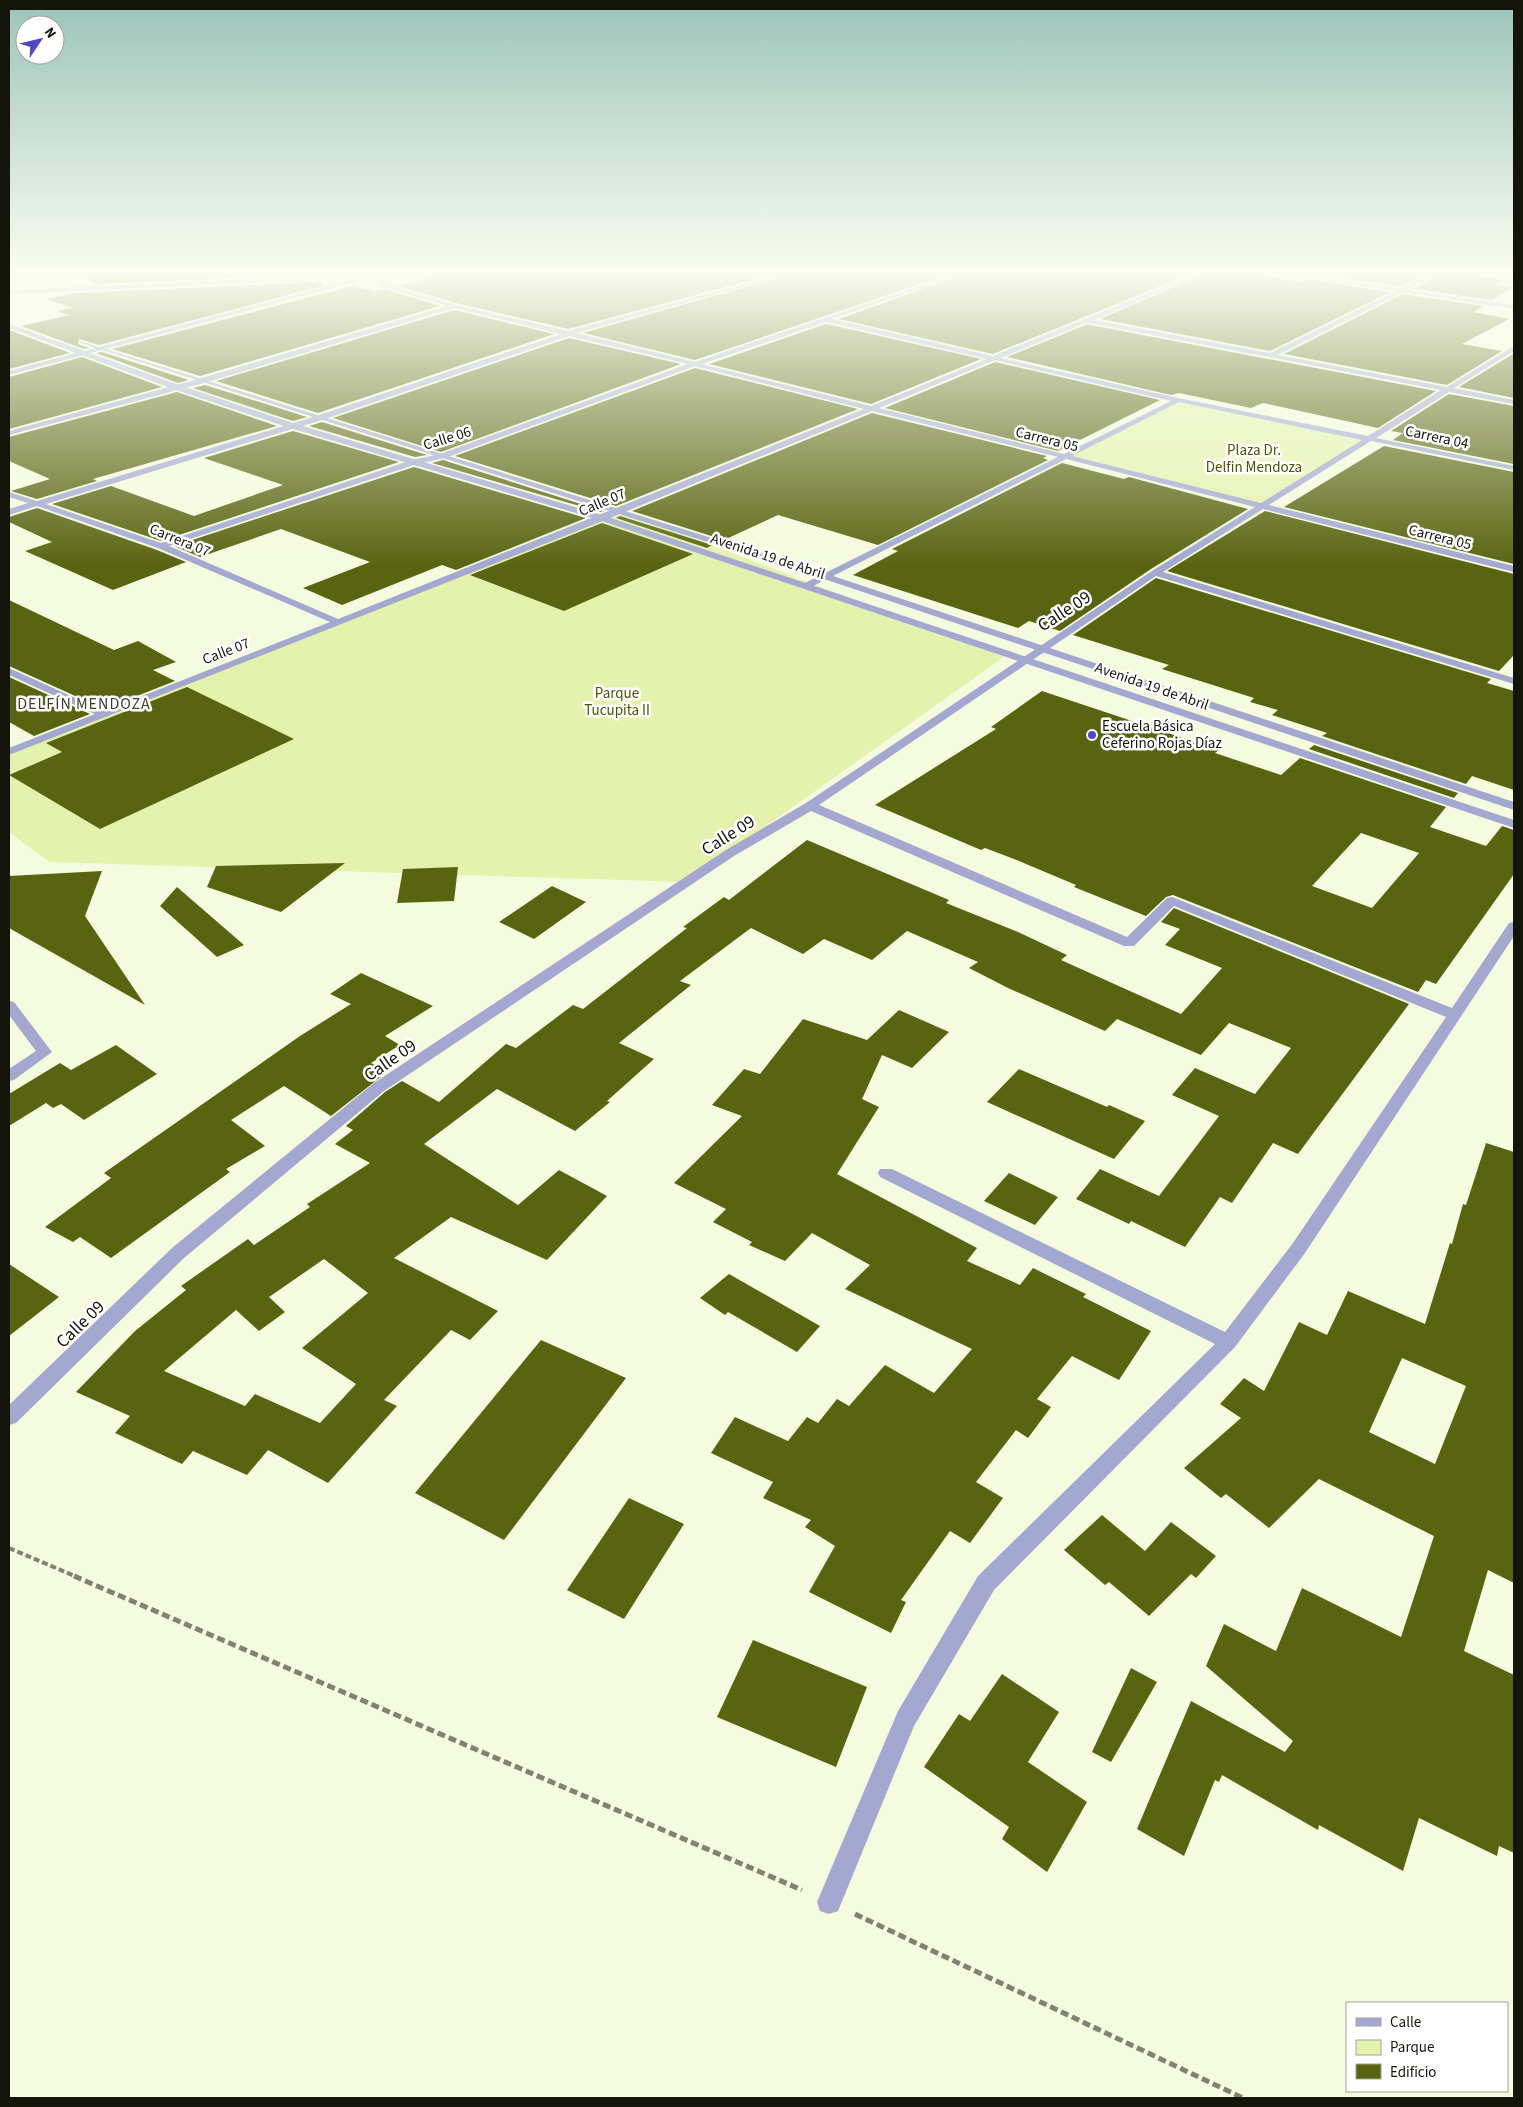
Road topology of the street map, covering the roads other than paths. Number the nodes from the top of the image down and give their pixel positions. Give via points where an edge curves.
1 (129, 370) edge
2 (168, 370) edge
3 (237, 370) edge
4 (461, 370) edge
5 (678, 370) edge
6 (720, 370) edge
7 (967, 370) edge
8 (1046, 370) edge
9 (1349, 370) edge
10 (1479, 370) edge
11 (201, 381) junction
12 (176, 388) junction
13 (1447, 390) junction
14 (1178, 400) junction
15 (1514, 402) edge
16 (871, 409) junction
17 (319, 418) junction
18 (293, 426) junction
19 (9, 434) edge
20 (1370, 437) junction
21 (442, 456) junction
22 (1064, 457) junction
23 (415, 462) junction
24 (1514, 468) edge
25 (9, 494) edge
26 (34, 504) junction
27 (1264, 506) junction
28 (617, 510) junction
29 (9, 512) edge
30 (602, 518) junction
31 (161, 546) junction
32 (1514, 569) edge
33 (1155, 573) junction
34 (824, 576) junction
35 (808, 585) junction
36 (338, 622) junction
37 (1040, 649) junction
38 (1028, 659) junction
39 (9, 671) edge
40 (1514, 681) edge
41 (103, 714) junction
42 (9, 752) edge
43 (810, 806) junction
44 (1514, 806) edge
45 (1514, 824) edge
46 (1514, 926) edge
47 (9, 1006) edge
48 (1456, 1014) junction
49 (9, 1076) edge
50 (886, 1173) dead end
51 (1228, 1342) junction
52 (9, 1417) edge
53 (829, 1902) road end

1 - 12 street, Avenida 19 de Abril
2 - 11 street, Avenida 19 de Abril
3 - 11 street
4 - 17 street
5 - 21 street, Calle 06
6 - 16 street, Carrera 05
7 - 16 street, Calle 07
8 - 14 street, Carrera 04
9 - 13 street
10 - 13 street, Calle 09
11 - 12 street
11 - 17 street, Avenida 19 de Abril
12 - 18 street, Avenida 19 de Abril
12 - 19 street
13 - 15 street
13 - 20 street, Calle 09
14 - 20 street, Carrera 04
14 - 22 street
16 - 22 street, Carrera 05
16 - 28 street, Calle 07
17 - 18 street
17 - 21 street, Avenida 19 de Abril
18 - 23 street, Avenida 19 de Abril
18 - 26 street
20 - 24 street, Carrera 04
20 - 27 street, Calle 09
21 - 23 street, Calle 06
21 - 28 street, Avenida 19 de Abril
22 - 27 street, Carrera 05
22 - 34 street
23 - 30 street, Avenida 19 de Abril
23 - 31 street, Calle 06
25 - 26 street, Carrera 07
26 - 29 street
26 - 31 street, Carrera 07
27 - 32 street, Carrera 05
27 - 33 street, Calle 09
28 - 30 street, Calle 07
28 - 34 street, Avenida 19 de Abril
30 - 35 street, Avenida 19 de Abril
30 - 36 street, Calle 07
31 - 36 street, Carrera 07
33 - 37 street, Calle 09
33 - 40 street
34 - 35 street
34 - 37 street, Avenida 19 de Abril
35 - 38 street, Avenida 19 de Abril
36 - 41 street, Calle 07
37 - 38 street, Calle 09
37 - 44 street, Avenida 19 de Abril
38 - 43 street, Calle 09
38 - 45 street, Avenida 19 de Abril
39 - 41 street
41 - 42 street, Calle 07
43 - 48 street via 1129,944 1172,901
43 - 52 street, Calle 09 via 730,853 379,1087 178,1253
46 - 48 street
47 - 49 street via 45,1052
48 - 51 street via 1299,1248
50 - 51 street
51 - 53 street via 986,1583 906,1719

